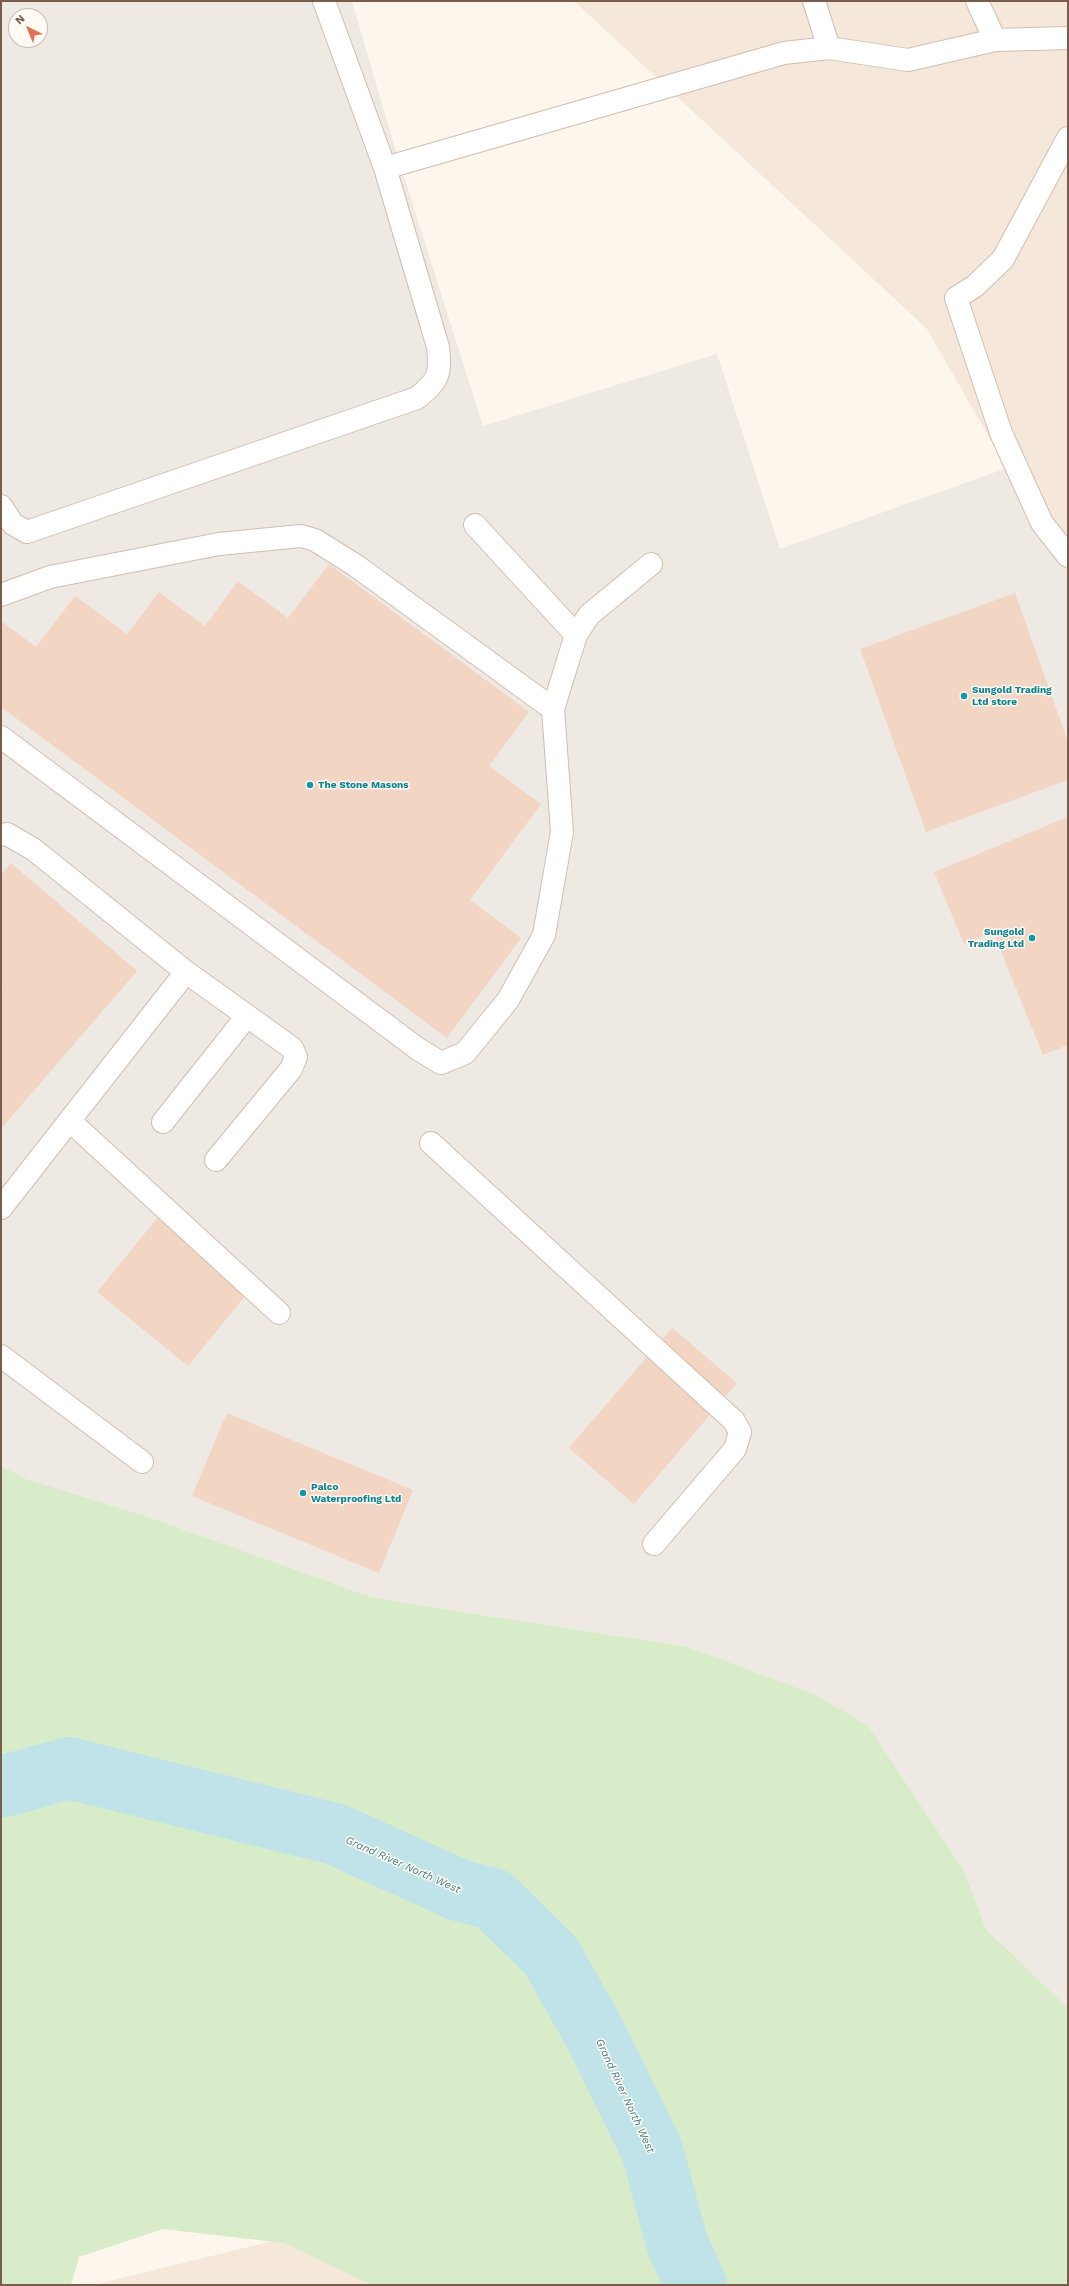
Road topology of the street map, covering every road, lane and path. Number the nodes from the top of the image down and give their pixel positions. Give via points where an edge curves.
1 (324, 1) edge
2 (814, 1) edge
3 (976, 1) edge
4 (1068, 38) edge
5 (994, 40) junction
6 (828, 48) junction
7 (1068, 138) edge
8 (385, 168) junction
9 (1, 506) edge
10 (475, 525) dead end
11 (1068, 556) edge
12 (651, 564) dead end
13 (1, 595) edge
14 (576, 635) junction
15 (553, 709) junction
16 (1, 737) edge
17 (1, 835) edge
18 (186, 972) junction
19 (247, 1016) junction
20 (70, 1121) junction
21 (163, 1122) dead end
22 (431, 1143) dead end
23 (216, 1160) dead end
24 (1, 1208) edge
25 (279, 1313) dead end
26 (1, 1356) edge
27 (142, 1462) dead end
28 (654, 1544) dead end

1 - 8 street
2 - 6 street
3 - 5 street
4 - 5 street
5 - 6 street via 908,60
6 - 8 street via 784,53
7 - 11 street via 1003,259 975,286 956,298 1002,433 1042,523
8 - 9 street via 438,347 440,368 432,385 416,398 27,532 13,524
10 - 14 street
12 - 14 street via 589,615
13 - 15 street via 50,577 219,544 301,536 316,540 355,564
14 - 15 street
15 - 16 street via 562,832 544,935 508,1000 465,1053 441,1063 406,1040
17 - 18 street via 7,834 32,849
18 - 19 street
18 - 20 street
19 - 21 street
19 - 23 street via 292,1048 296,1057 291,1069
20 - 24 street
20 - 25 street
22 - 28 street via 734,1421 740,1432 735,1449
26 - 27 street

